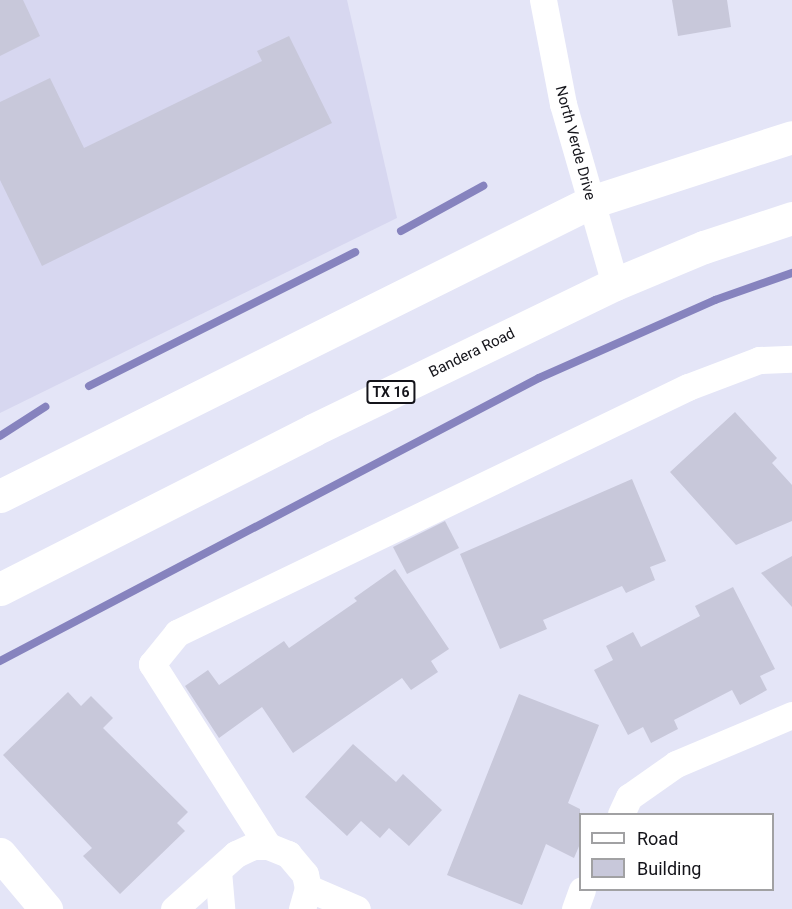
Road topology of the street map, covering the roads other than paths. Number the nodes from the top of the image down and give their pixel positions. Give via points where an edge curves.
1 (543, 0) edge
2 (792, 137) edge
3 (591, 202) junction
4 (792, 218) edge
5 (615, 284) junction
6 (792, 359) edge
7 (0, 495) edge
8 (0, 589) edge
9 (792, 714) edge
10 (621, 813) edge
11 (268, 846) junction
12 (0, 854) edge
13 (219, 871) junction
14 (582, 891) edge
15 (305, 898) edge
16 (46, 909) edge
17 (174, 909) edge
18 (221, 909) edge
19 (357, 909) edge
20 (575, 909) edge

1 - 3 street, North Verde Drive via 563,104
2 - 3 main road
3 - 5 street, North Verde Drive
3 - 7 main road
4 - 5 main road, Bandera Road / TX 16 via 704,247
5 - 8 main road, Bandera Road / TX 16 via 313,430
6 - 11 street via 759,360 688,387 177,633 152,664
9 - 10 street via 676,764 629,797
11 - 13 street via 253,846 236,854
11 - 15 street via 297,862
12 - 16 main road
13 - 17 street
13 - 18 street
14 - 20 street
15 - 19 street

